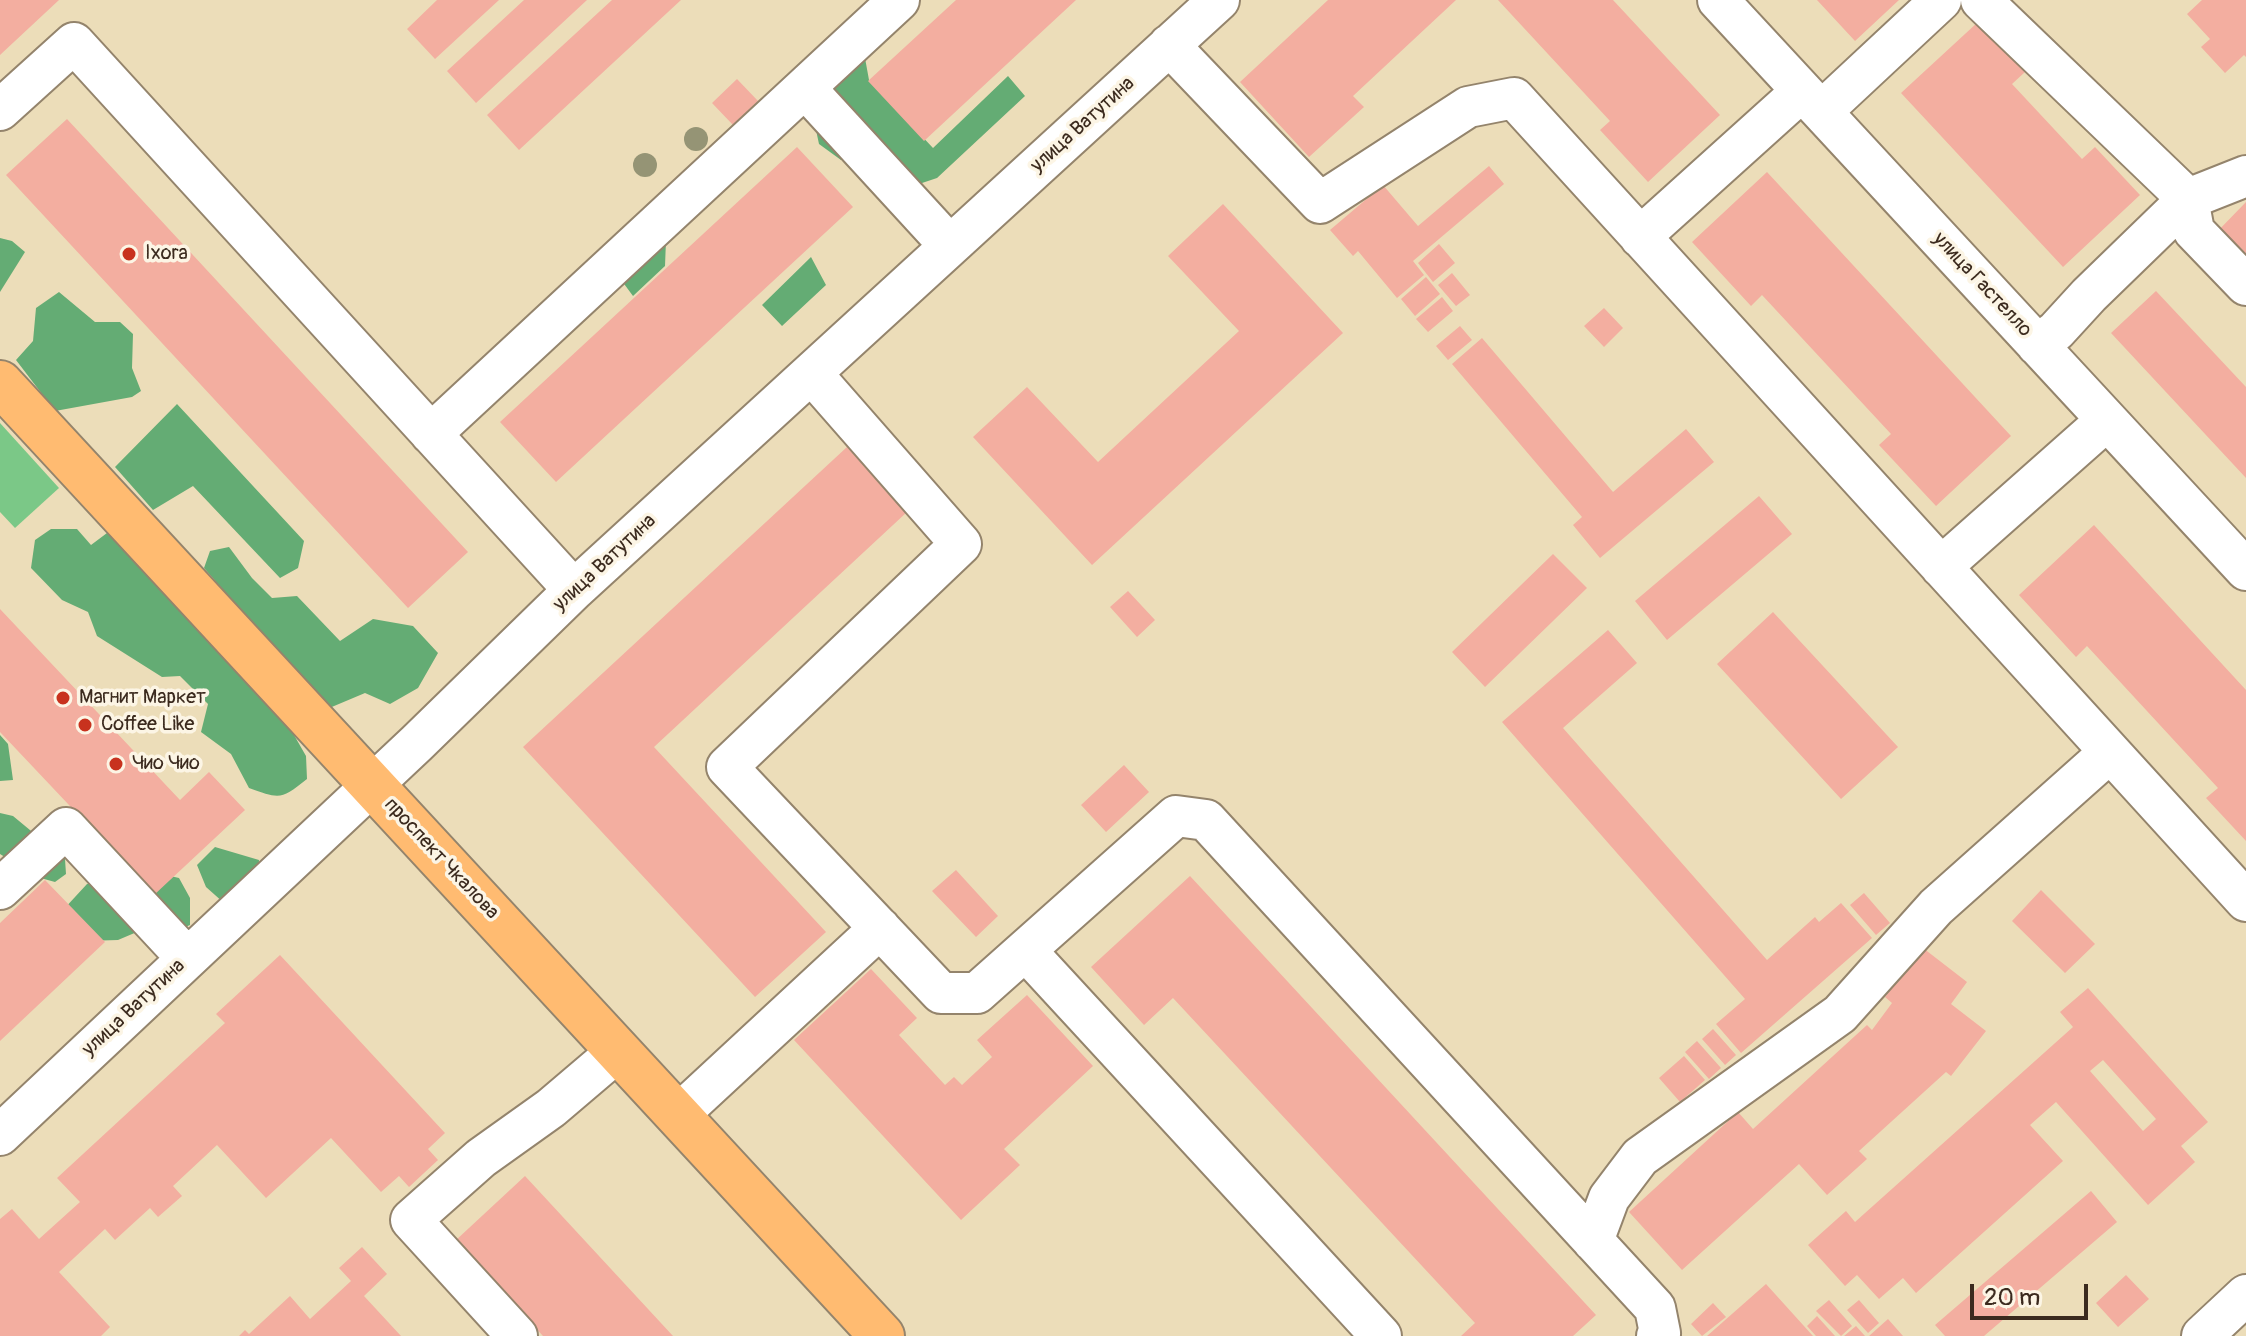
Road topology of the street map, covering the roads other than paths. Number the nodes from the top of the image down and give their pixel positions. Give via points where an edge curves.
1 (899, 0) edge
2 (1219, 0) edge
3 (1718, 0) edge
4 (1941, 0) edge
5 (1981, 0) edge
6 (1169, 45) junction
7 (805, 88) junction
8 (1812, 101) junction
9 (0, 110) edge
10 (2246, 176) edge
11 (2188, 199) junction
12 (1640, 237) junction
13 (950, 246) junction
14 (2246, 285) edge
15 (2037, 345) junction
16 (812, 374) junction
17 (0, 383) edge
18 (2107, 420) junction
19 (431, 434) junction
20 (1941, 567) junction
21 (2246, 570) edge
22 (574, 590) junction
23 (2110, 752) junction
24 (371, 784) junction
25 (0, 889) edge
26 (2246, 901) edge
27 (880, 928) junction
28 (1026, 951) junction
29 (187, 958) junction
30 (618, 1051) junction
31 (678, 1115) junction
32 (0, 1135) edge
33 (1593, 1241) junction
34 (2246, 1295) edge
35 (517, 1336) edge
36 (882, 1336) edge
37 (1381, 1336) edge
38 (1657, 1336) edge
39 (2202, 1336) edge

1 - 7 street
2 - 6 street, улица Ватутина
3 - 8 street, улица Гастелло
4 - 8 street
5 - 11 street
6 - 12 street via 1320,203 1468,107 1514,98
6 - 13 street, улица Ватутина
7 - 13 street
7 - 19 street
8 - 12 street
8 - 15 street, улица Гастелло
9 - 19 street via 74,43
10 - 11 street
11 - 14 street via 2194,231
11 - 15 street
12 - 20 street
13 - 16 street, улица Ватутина
15 - 18 street, улица Гастелло
16 - 22 street, улица Ватутина
16 - 27 street via 961,544 727,767
17 - 24 main road, проспект Чкалова
18 - 20 street
18 - 21 street, улица Гастелло
19 - 22 street
20 - 23 street
22 - 24 street, улица Ватутина
23 - 26 street
23 - 33 street via 1936,907 1840,1014 1640,1157 1609,1198
24 - 29 street, улица Ватутина
24 - 30 main road, проспект Чкалова
25 - 29 street via 66,828
27 - 28 street via 941,993 977,993
27 - 31 street
28 - 33 street via 1176,816 1206,820
28 - 37 street
29 - 32 street, улица Ватутина
30 - 31 main road, проспект Чкалова
30 - 35 street via 411,1220
31 - 36 main road, проспект Чкалова
33 - 38 street via 1655,1308
34 - 39 street

